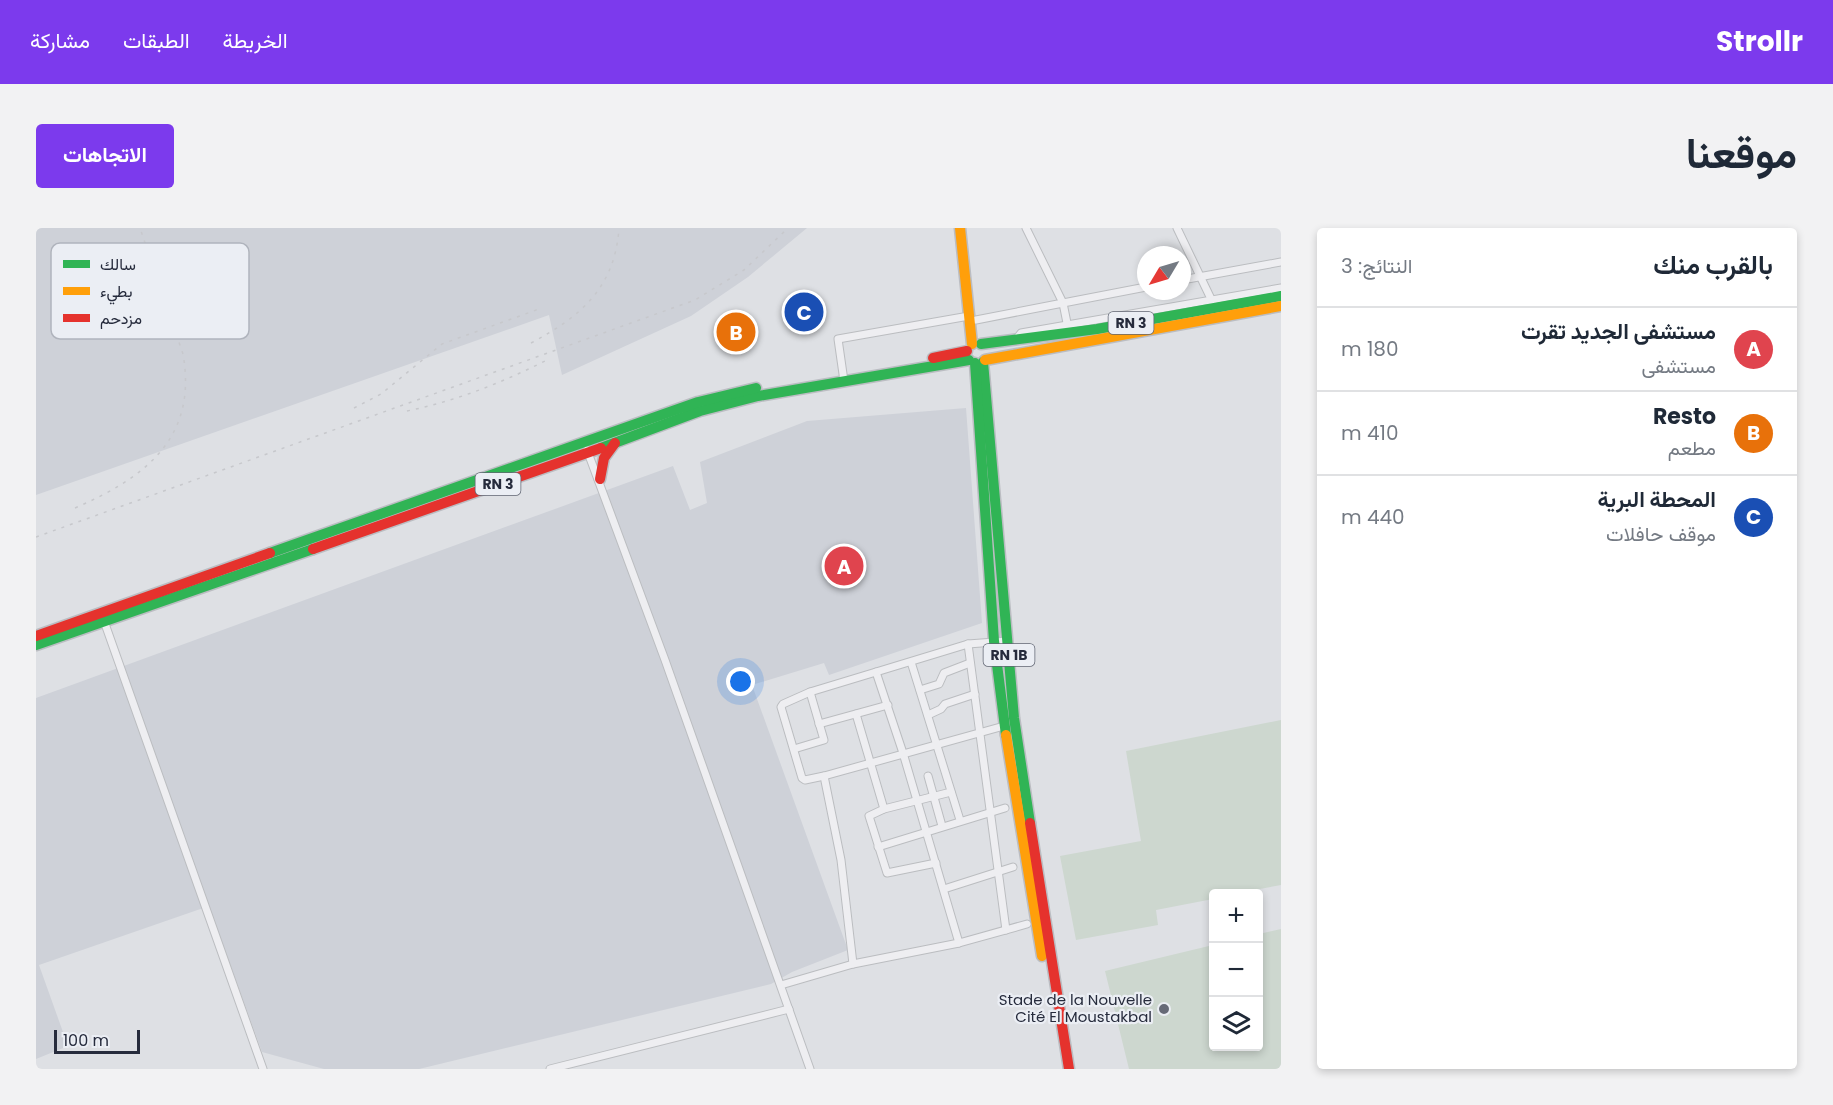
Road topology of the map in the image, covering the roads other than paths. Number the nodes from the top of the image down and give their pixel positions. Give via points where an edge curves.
1 (960, 228) edge
2 (966, 228) edge
3 (1026, 228) edge
4 (1177, 228) edge
5 (1281, 262) edge
6 (968, 269) junction
7 (1200, 276) junction
8 (1191, 278) edge
9 (1281, 288) edge
10 (1137, 289) edge
11 (1281, 296) edge
12 (1063, 303) junction
13 (1213, 304) junction
14 (1281, 306) edge
15 (973, 318) junction
16 (1068, 328) junction
17 (976, 354) junction
18 (844, 377) junction
19 (584, 442) junction
20 (615, 443) junction
21 (588, 453) junction
22 (600, 479) junction
23 (446, 497) junction
24 (104, 621) junction
25 (36, 636) edge
26 (994, 641) junction
27 (1008, 641) junction
28 (968, 644) junction
29 (36, 645) edge
30 (910, 662) junction
31 (970, 663) junction
32 (876, 672) junction
33 (920, 690) junction
34 (810, 692) junction
35 (975, 694) junction
36 (888, 705) junction
37 (856, 714) junction
38 (928, 715) junction
39 (819, 724) junction
40 (1004, 726) junction
41 (980, 731) junction
42 (937, 744) junction
43 (794, 749) junction
44 (903, 753) junction
45 (871, 763) junction
46 (824, 776) junction
47 (928, 776) dead end
48 (951, 792) junction
49 (933, 797) junction
50 (916, 801) junction
51 (1005, 808) dead end
52 (884, 809) junction
53 (990, 811) junction
54 (960, 820) junction
55 (942, 826) junction
56 (925, 831) junction
57 (878, 847) junction
58 (936, 863) junction
59 (1013, 867) dead end
60 (998, 872) junction
61 (944, 890) junction
62 (1027, 924) dead end
63 (1005, 930) junction
64 (959, 943) junction
65 (1044, 948) junction
66 (853, 964) junction
67 (781, 985) junction
68 (789, 1010) junction
69 (263, 1069) edge
70 (550, 1069) edge
71 (810, 1069) edge
72 (1067, 1069) edge

1 - 6 main road
2 - 6 main road
3 - 12 street
4 - 7 street
5 - 7 street
6 - 15 main road
7 - 8 street
7 - 13 street
9 - 13 street
10 - 12 street
11 - 13 main road, RN 3
12 - 15 street
12 - 16 street
13 - 16 main road, RN 3
14 - 17 main road, RN 3
15 - 17 main road
15 - 18 street via 838,339
16 - 17 main road, RN 3
17 - 18 main road, RN 3
17 - 26 main road, RN 1B
17 - 27 main road, RN 1B
18 - 19 main road, RN 3 via 721,396
18 - 20 main road, RN 3 via 726,404
19 - 21 street
19 - 23 main road, RN 3
20 - 21 main road, RN 3
20 - 22 main road via 604,458
21 - 22 street
21 - 23 main road, RN 3
22 - 67 street
23 - 24 main road, RN 3
23 - 25 main road, RN 3
24 - 29 main road, RN 3
24 - 69 street
26 - 27 street
26 - 28 street
26 - 40 main road, RN 1B
27 - 65 main road, RN 1B via 1014,718
28 - 30 street
28 - 31 street
30 - 32 street
30 - 33 street
31 - 33 street via 944,673 939,684
31 - 35 street
32 - 34 street
32 - 36 street
33 - 38 street
34 - 39 street
34 - 43 street via 786,701 781,707
35 - 38 street via 945,704
35 - 41 street
36 - 37 street
36 - 44 street
37 - 39 street
37 - 45 street
38 - 42 street
39 - 43 street via 824,740
40 - 41 street
40 - 65 main road, RN 1B
41 - 42 street
41 - 53 street
42 - 44 street
42 - 48 street
43 - 46 street via 803,779
44 - 45 street
44 - 50 street
45 - 46 street
45 - 52 street
46 - 66 street via 841,860
47 - 49 street
48 - 49 street
48 - 54 street
49 - 50 street
49 - 55 street
50 - 52 street
50 - 56 street
51 - 53 street
52 - 57 street via 869,816
53 - 54 street
53 - 60 street
54 - 55 street
55 - 56 street
56 - 57 street
56 - 58 street
57 - 58 street via 888,874
58 - 61 street
59 - 60 street
60 - 61 street
60 - 63 street
61 - 64 street
62 - 63 street
63 - 64 street
64 - 66 street
65 - 72 main road, RN 1B
66 - 67 street
67 - 68 street
68 - 70 street
68 - 71 street

